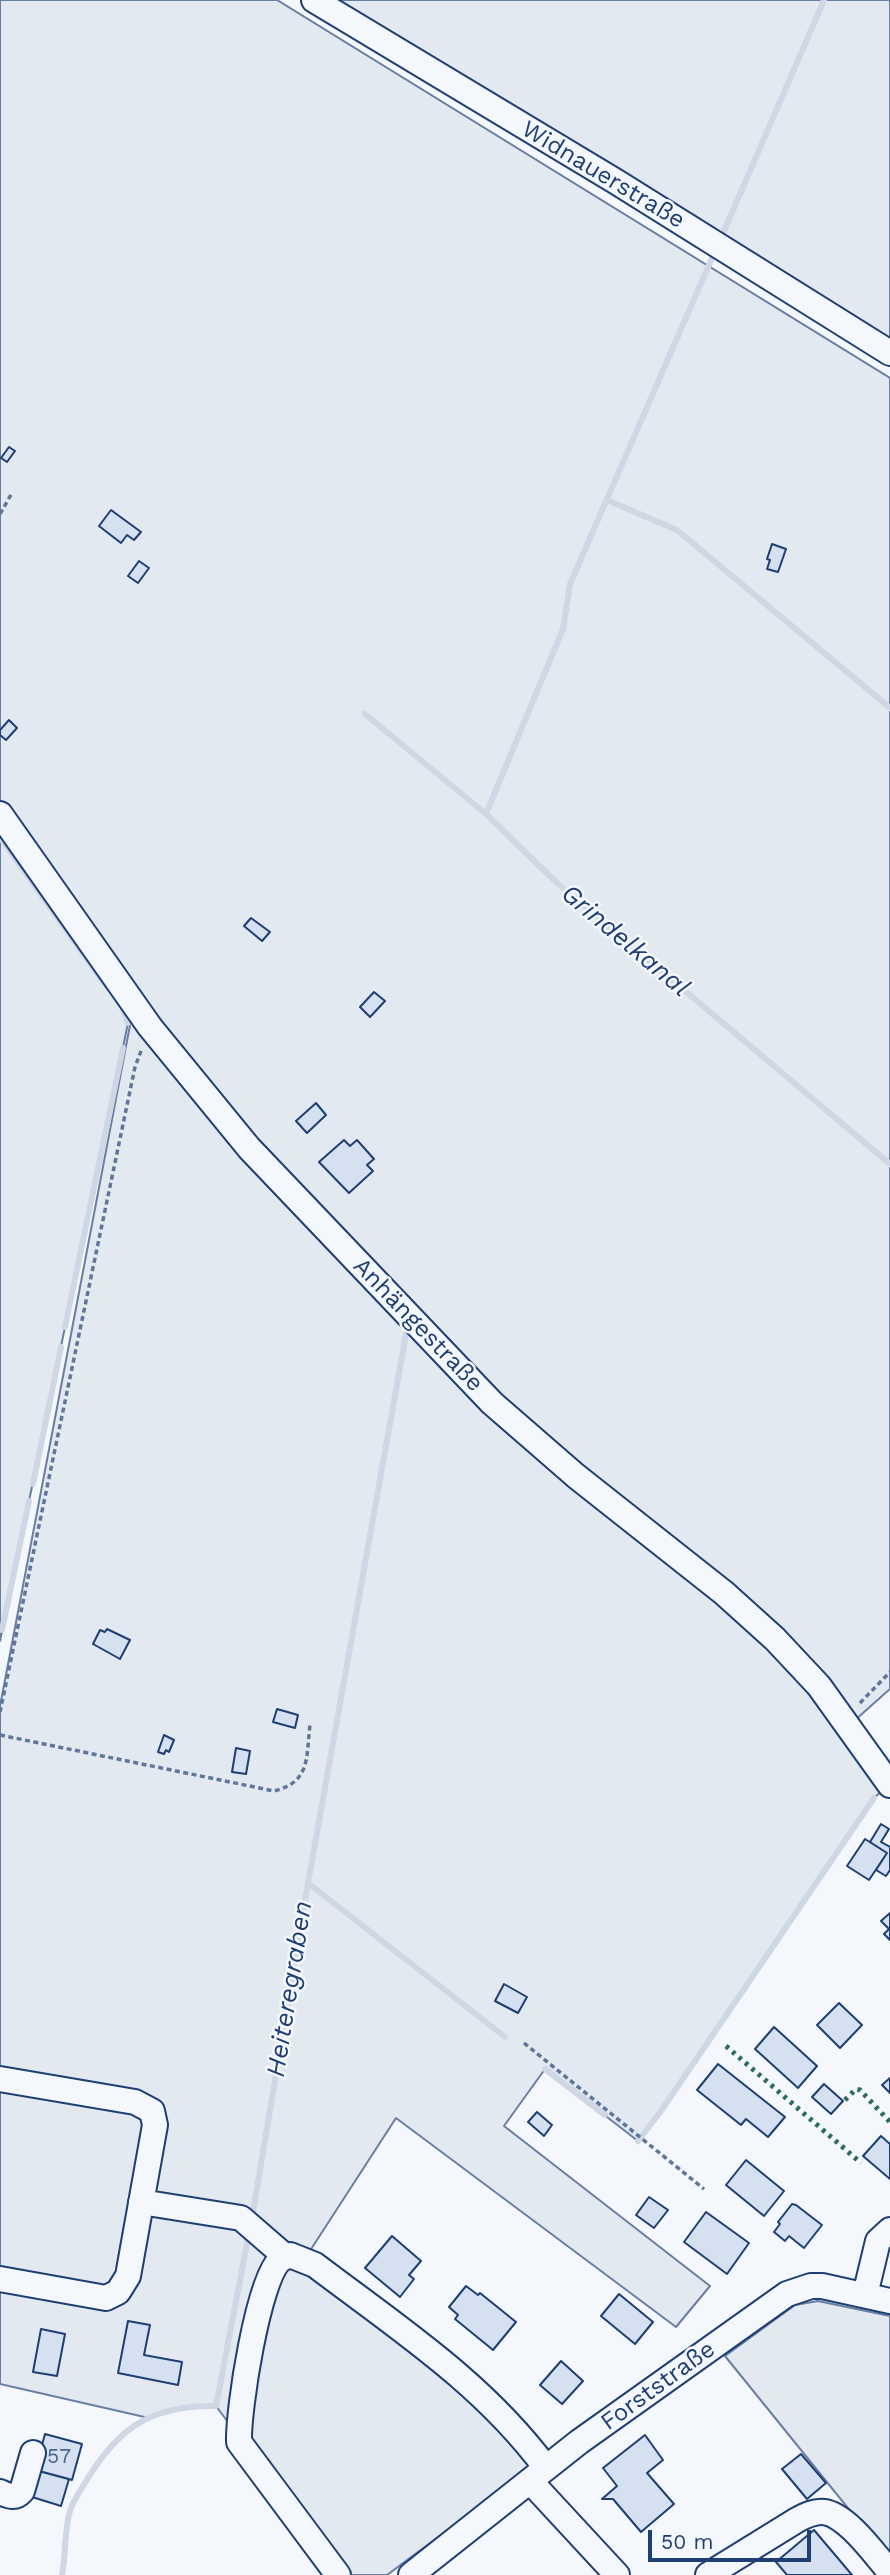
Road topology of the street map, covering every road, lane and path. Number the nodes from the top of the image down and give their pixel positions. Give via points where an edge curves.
1 (314, 0) edge
2 (890, 353) edge
3 (12, 493) dead end
4 (0, 514) edge
5 (0, 814) edge
6 (150, 1027) junction
7 (890, 1672) edge
8 (0, 1712) edge
9 (844, 1720) junction
10 (310, 1725) dead end
11 (0, 1735) edge
12 (890, 1785) edge
13 (524, 2043) dead end
14 (0, 2079) edge
15 (704, 2189) dead end
16 (141, 2202) junction
17 (890, 2230) edge
18 (285, 2257) junction
19 (0, 2279) edge
20 (865, 2295) junction
21 (890, 2301) edge
22 (33, 2453) dead end
23 (538, 2475) junction
24 (0, 2493) edge
25 (890, 2572) edge
26 (338, 2575) edge
27 (411, 2575) edge
28 (617, 2575) edge
29 (708, 2575) edge

1 - 2 street, Widnauerstraße
3 - 4 path
5 - 6 street, Anhängestraße
6 - 8 path via 135,1067
6 - 9 street, Anhängestraße via 249,1148 492,1403 755,1620 820,1686
7 - 9 path
9 - 12 street, Anhängestraße
10 - 11 path via 298,1781 274,1791
13 - 15 path
14 - 16 street via 135,2102 152,2111 155,2125
16 - 18 street via 241,2218
16 - 19 street via 128,2276 118,2292 106,2298
17 - 20 street via 878,2241
18 - 23 street via 315,2265 469,2383 522,2436
18 - 26 street via 269,2278 248,2358 239,2442
20 - 21 street, Forststraße
20 - 23 street, Forststraße via 811,2286 787,2294
22 - 24 street via 22,2491 12,2497
23 - 27 street, Forststraße
23 - 28 street
25 - 29 street via 850,2527 822,2512 797,2520

